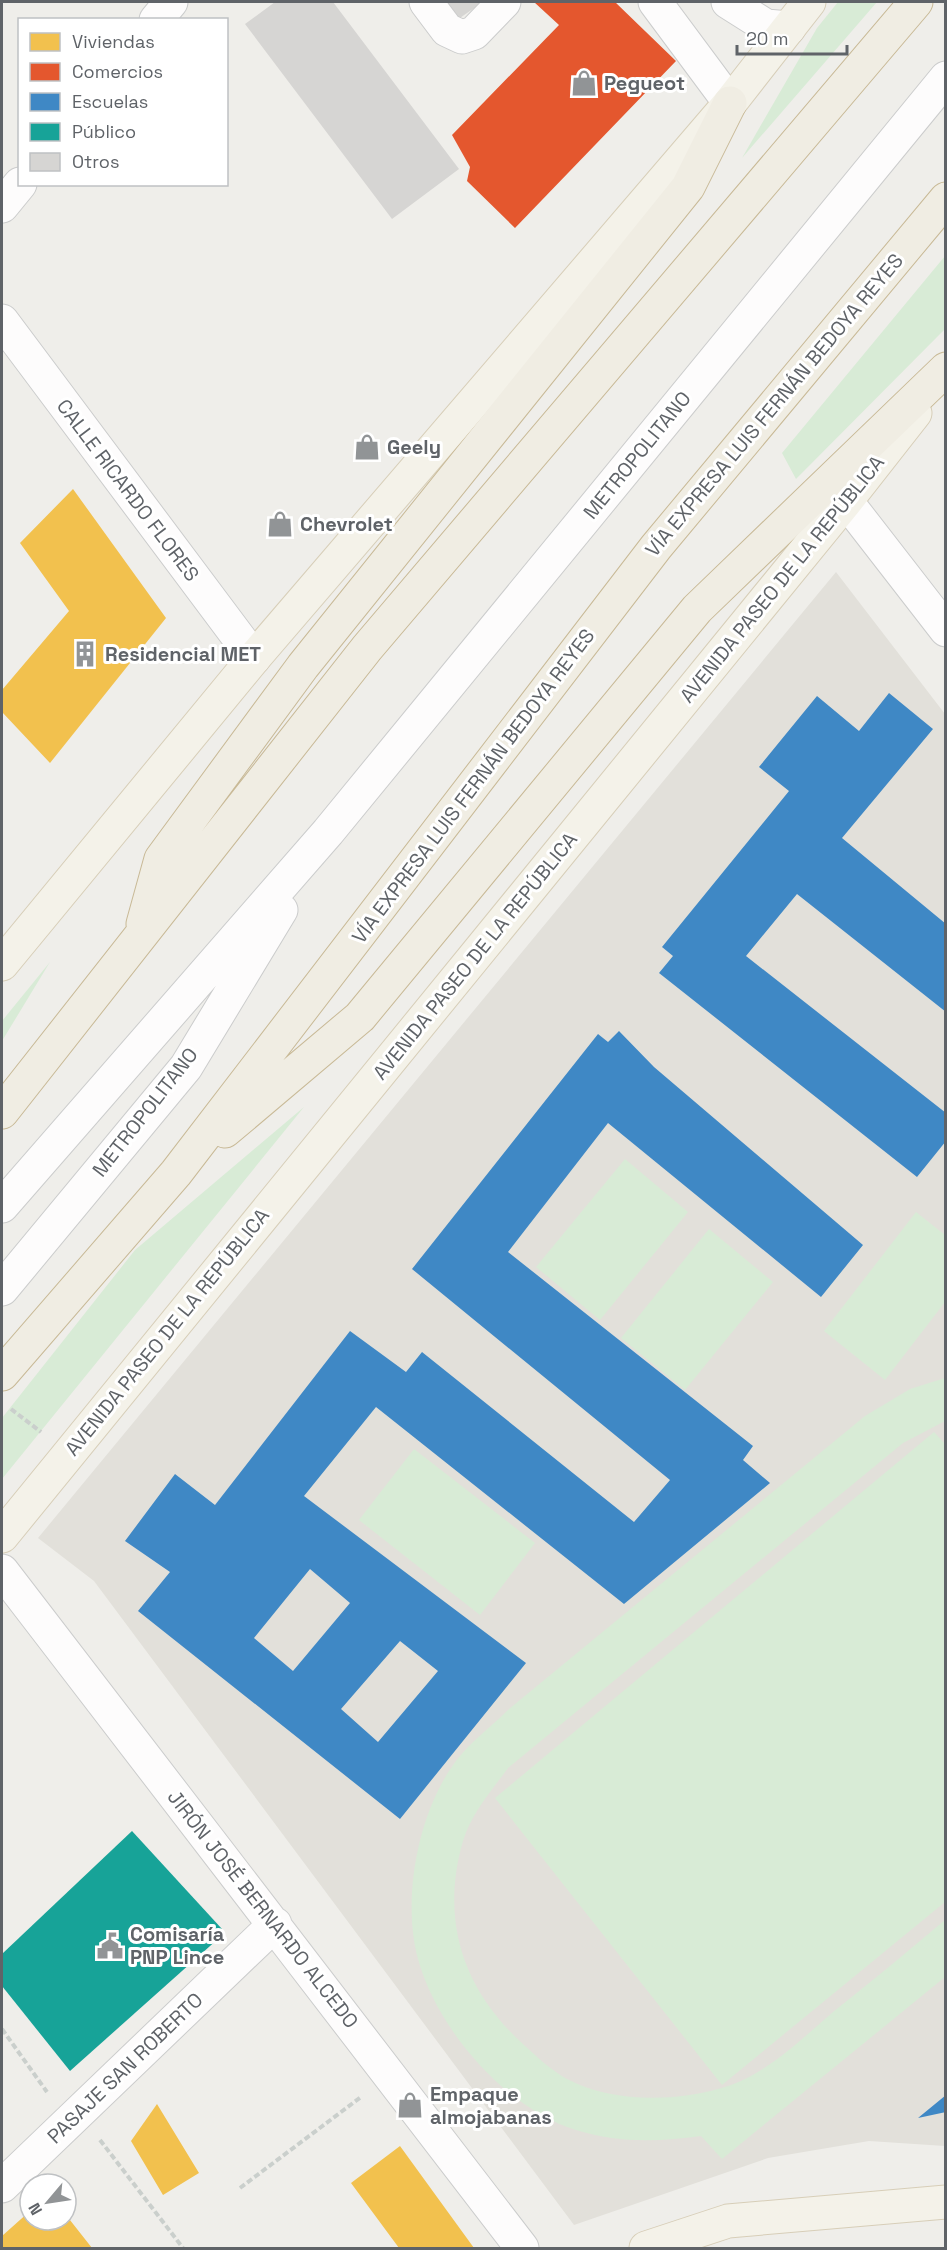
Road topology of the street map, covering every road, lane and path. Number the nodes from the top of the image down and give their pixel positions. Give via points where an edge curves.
1 (171, 2) edge
2 (426, 2) edge
3 (504, 2) edge
4 (656, 2) edge
5 (728, 2) edge
6 (809, 2) edge
7 (916, 2) edge
8 (158, 18) edge
9 (789, 28) junction
10 (945, 78) edge
11 (730, 103) junction
12 (18, 186) edge
13 (945, 199) edge
14 (2, 206) edge
15 (2, 321) edge
16 (945, 369) edge
17 (945, 374) edge
18 (846, 501) junction
19 (945, 630) edge
20 (254, 658) junction
21 (328, 832) junction
22 (138, 939) junction
23 (2, 964) edge
24 (2, 1112) edge
25 (176, 1173) junction
26 (2, 1206) edge
27 (2, 1289) edge
28 (2, 1374) edge
29 (10, 1408) dead end
30 (44, 1435) dead end
31 (2, 1536) edge
32 (2, 1570) edge
33 (275, 1924) junction
34 (2, 2029) edge
35 (390, 2073) junction
36 (73, 2118) junction
37 (2, 2186) edge
38 (240, 2188) dead end
39 (945, 2202) edge
40 (183, 2248) edge
41 (522, 2248) edge
42 (646, 2248) edge

1 - 8 street
2 - 3 street via 447,30 462,37 474,33
4 - 11 street
5 - 9 street via 765,26
6 - 9 main road
7 - 22 highway via 367,648
9 - 11 main road
10 - 21 street, METROPOLITANO
11 - 20 main road
11 - 22 highway via 688,187 303,666 161,859
12 - 14 street
13 - 25 highway, VÍA EXPRESA LUIS FERNÁN BEDOYA REYES via 656,547
15 - 20 street, CALLE RICARDO FLORES
16 - 25 highway via 697,609 360,1017
17 - 18 main road, AVENIDA PASEO DE LA REPÚBLICA
18 - 19 street
18 - 31 main road, AVENIDA PASEO DE LA REPÚBLICA
20 - 23 main road
21 - 26 street, METROPOLITANO
21 - 27 street, METROPOLITANO via 186,1066
22 - 24 highway
25 - 28 highway, VÍA EXPRESA LUIS FERNÁN BEDOYA REYES
29 - 30 path
32 - 33 street, JIRÓN JOSÉ BERNARDO ALCEDO
33 - 35 street, JIRÓN JOSÉ BERNARDO ALCEDO
33 - 36 street, PASAJE SAN ROBERTO
34 - 36 path
35 - 38 path
35 - 41 street, JIRÓN JOSÉ BERNARDO ALCEDO
36 - 37 street, PASAJE SAN ROBERTO
36 - 40 path
39 - 42 main road via 728,2221

